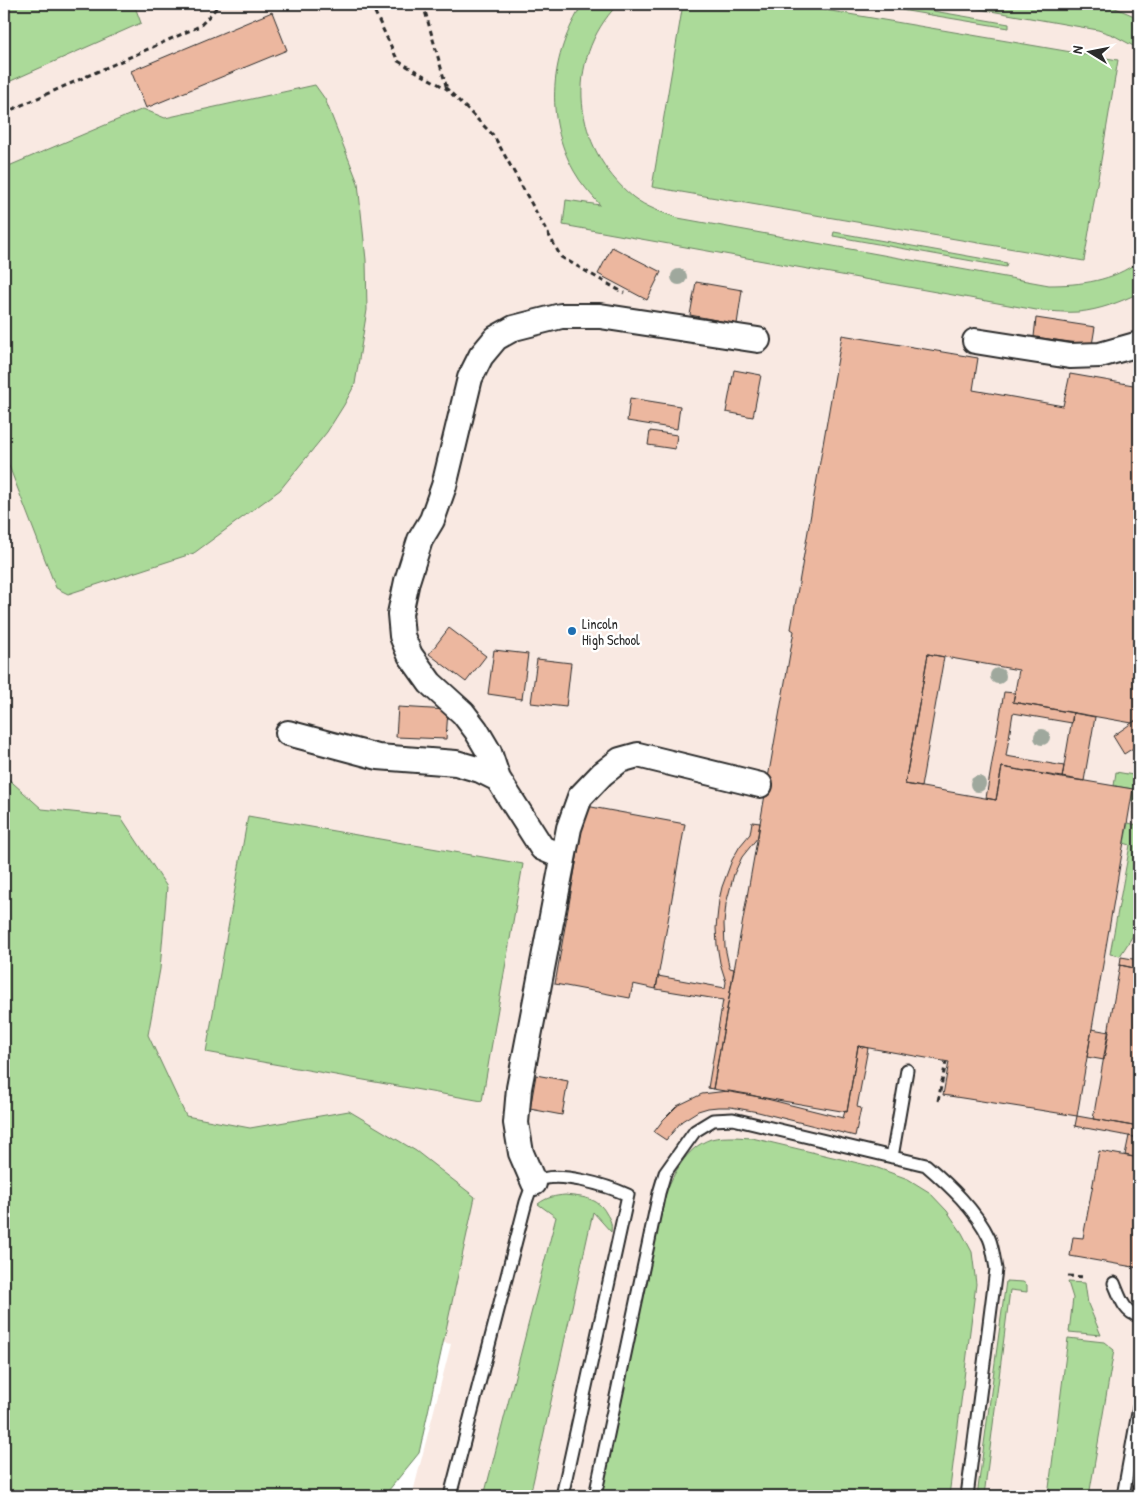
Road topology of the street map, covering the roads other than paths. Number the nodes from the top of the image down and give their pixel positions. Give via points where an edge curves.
1 (758, 340) dead end
2 (975, 341) dead end
3 (1139, 344) edge
4 (288, 733) dead end
5 (498, 779) junction
6 (760, 785) dead end
7 (563, 857) junction
8 (907, 1070) dead end
9 (892, 1157) junction
10 (534, 1183) junction
11 (1114, 1283) dead end
12 (1139, 1316) edge
13 (1139, 1407) edge
14 (1136, 1445) edge
15 (450, 1496) edge
16 (562, 1496) edge
17 (595, 1496) edge
18 (967, 1496) edge
19 (1123, 1496) edge

1 - 5 street via 600,316 561,316 514,328 496,338 481,356 470,378 444,486 432,520 420,540 400,614 402,636 410,655 430,683 463,713 476,730 489,752
2 - 3 street via 1070,356 1100,355
4 - 5 street via 378,757 456,763
5 - 7 street via 542,848
6 - 7 street via 640,756 620,760 580,797
7 - 10 street via 519,1088 516,1123 521,1153
8 - 9 lane
9 - 17 lane via 733,1119 713,1120 696,1132 665,1173 659,1192
9 - 18 lane via 926,1165 949,1184 973,1212 989,1239 996,1268
10 - 15 lane via 526,1202
10 - 16 lane via 544,1177 563,1178 585,1181 628,1195
11 - 12 lane via 1121,1301 1132,1315
13 - 14 lane
14 - 19 lane

